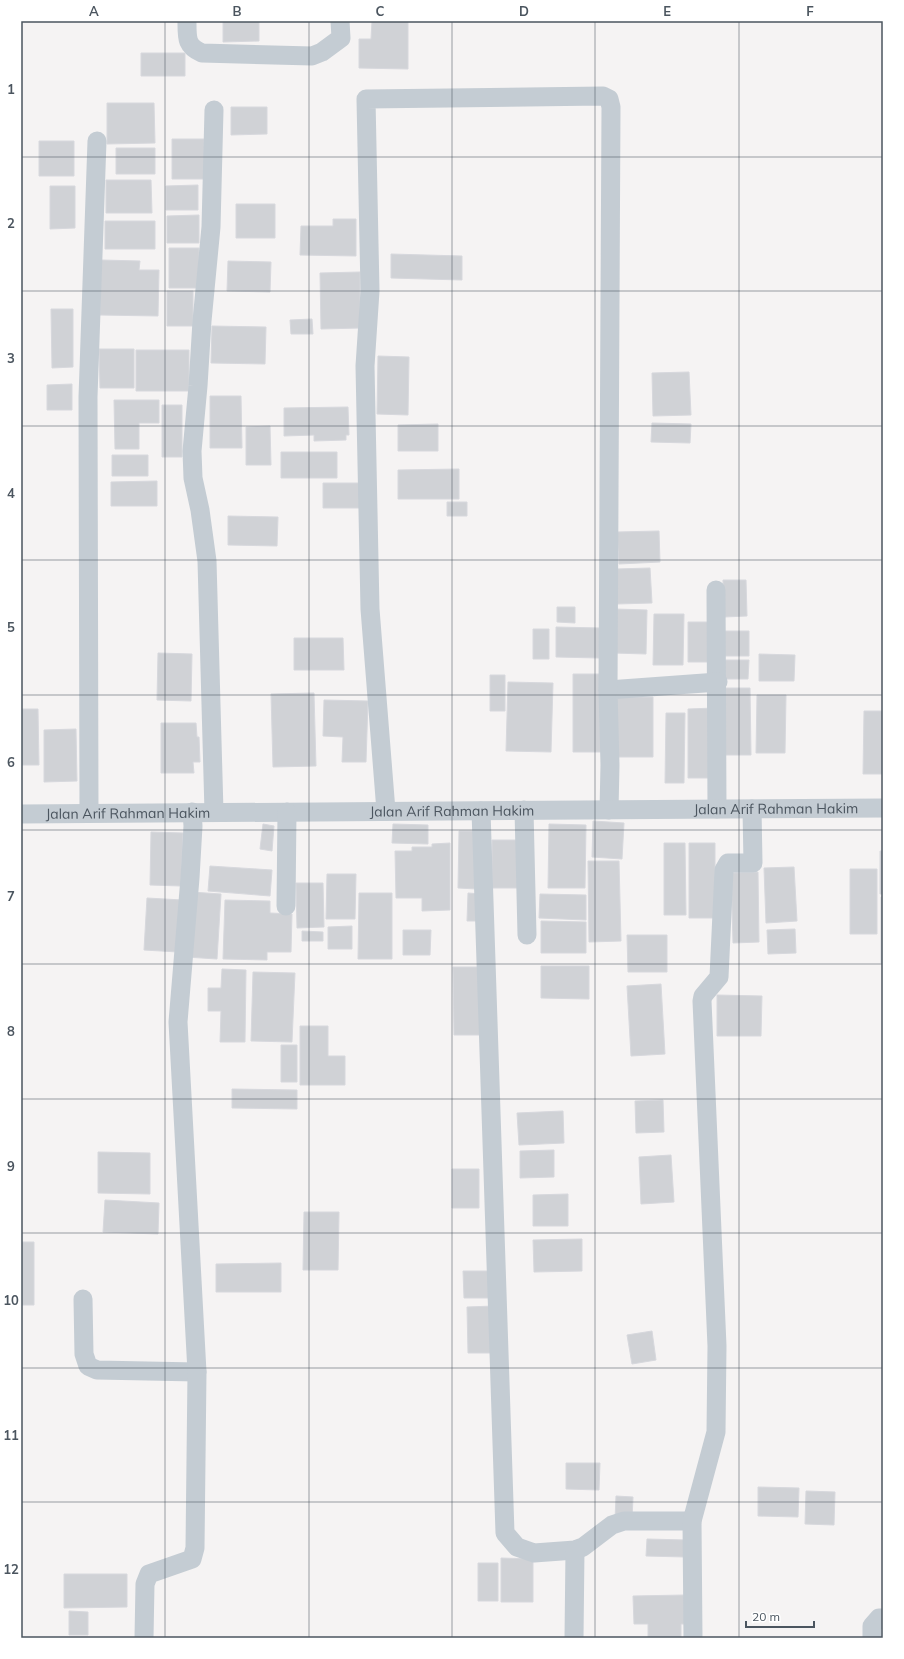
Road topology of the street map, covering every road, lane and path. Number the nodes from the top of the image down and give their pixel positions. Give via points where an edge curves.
1 (187, 21) edge
2 (340, 21) edge
3 (214, 110) dead end
4 (97, 141) dead end
5 (716, 590) dead end
6 (718, 682) junction
7 (608, 690) junction
8 (883, 808) edge
9 (717, 809) junction
10 (752, 809) junction
11 (481, 810) junction
12 (524, 810) junction
13 (609, 810) junction
14 (386, 811) junction
15 (192, 812) junction
16 (214, 812) junction
17 (287, 812) junction
18 (89, 813) junction
19 (21, 814) edge
20 (286, 906) dead end
21 (527, 935) dead end
22 (83, 1299) dead end
23 (197, 1372) junction
24 (692, 1521) junction
25 (575, 1550) junction
26 (883, 1618) edge
27 (144, 1638) edge
28 (574, 1638) edge
29 (693, 1638) edge
30 (872, 1638) edge

1 - 2 street via 192,49 202,53 312,56 341,38
3 - 16 street via 211,227 192,451 193,478 207,561
4 - 18 street via 88,397
5 - 6 street
6 - 7 street
6 - 9 street
7 - 13 street
7 - 14 street via 610,99 603,96 366,99 370,291 365,366 370,609
8 - 10 street, Jalan Arif Rahman Hakim
9 - 10 street, Jalan Arif Rahman Hakim
9 - 13 street, Jalan Arif Rahman Hakim
10 - 24 street via 754,860 750,864 728,863 724,870 719,977 703,996 702,1001 717,1346 716,1432
11 - 12 street, Jalan Arif Rahman Hakim
11 - 14 street, Jalan Arif Rahman Hakim
11 - 25 street via 505,1533 517,1547 534,1552
12 - 13 street, Jalan Arif Rahman Hakim
12 - 21 street
14 - 17 street, Jalan Arif Rahman Hakim
15 - 16 street, Jalan Arif Rahman Hakim
15 - 18 street, Jalan Arif Rahman Hakim
15 - 23 street via 190,878 178,1022
16 - 17 street, Jalan Arif Rahman Hakim
17 - 20 street
18 - 19 street, Jalan Arif Rahman Hakim
22 - 23 street via 84,1354 88,1366 97,1370
23 - 27 street via 195,1548 192,1559 149,1574 145,1584
24 - 25 street via 624,1521 612,1525
24 - 29 street
25 - 28 street
26 - 30 street via 879,1618 872,1626

